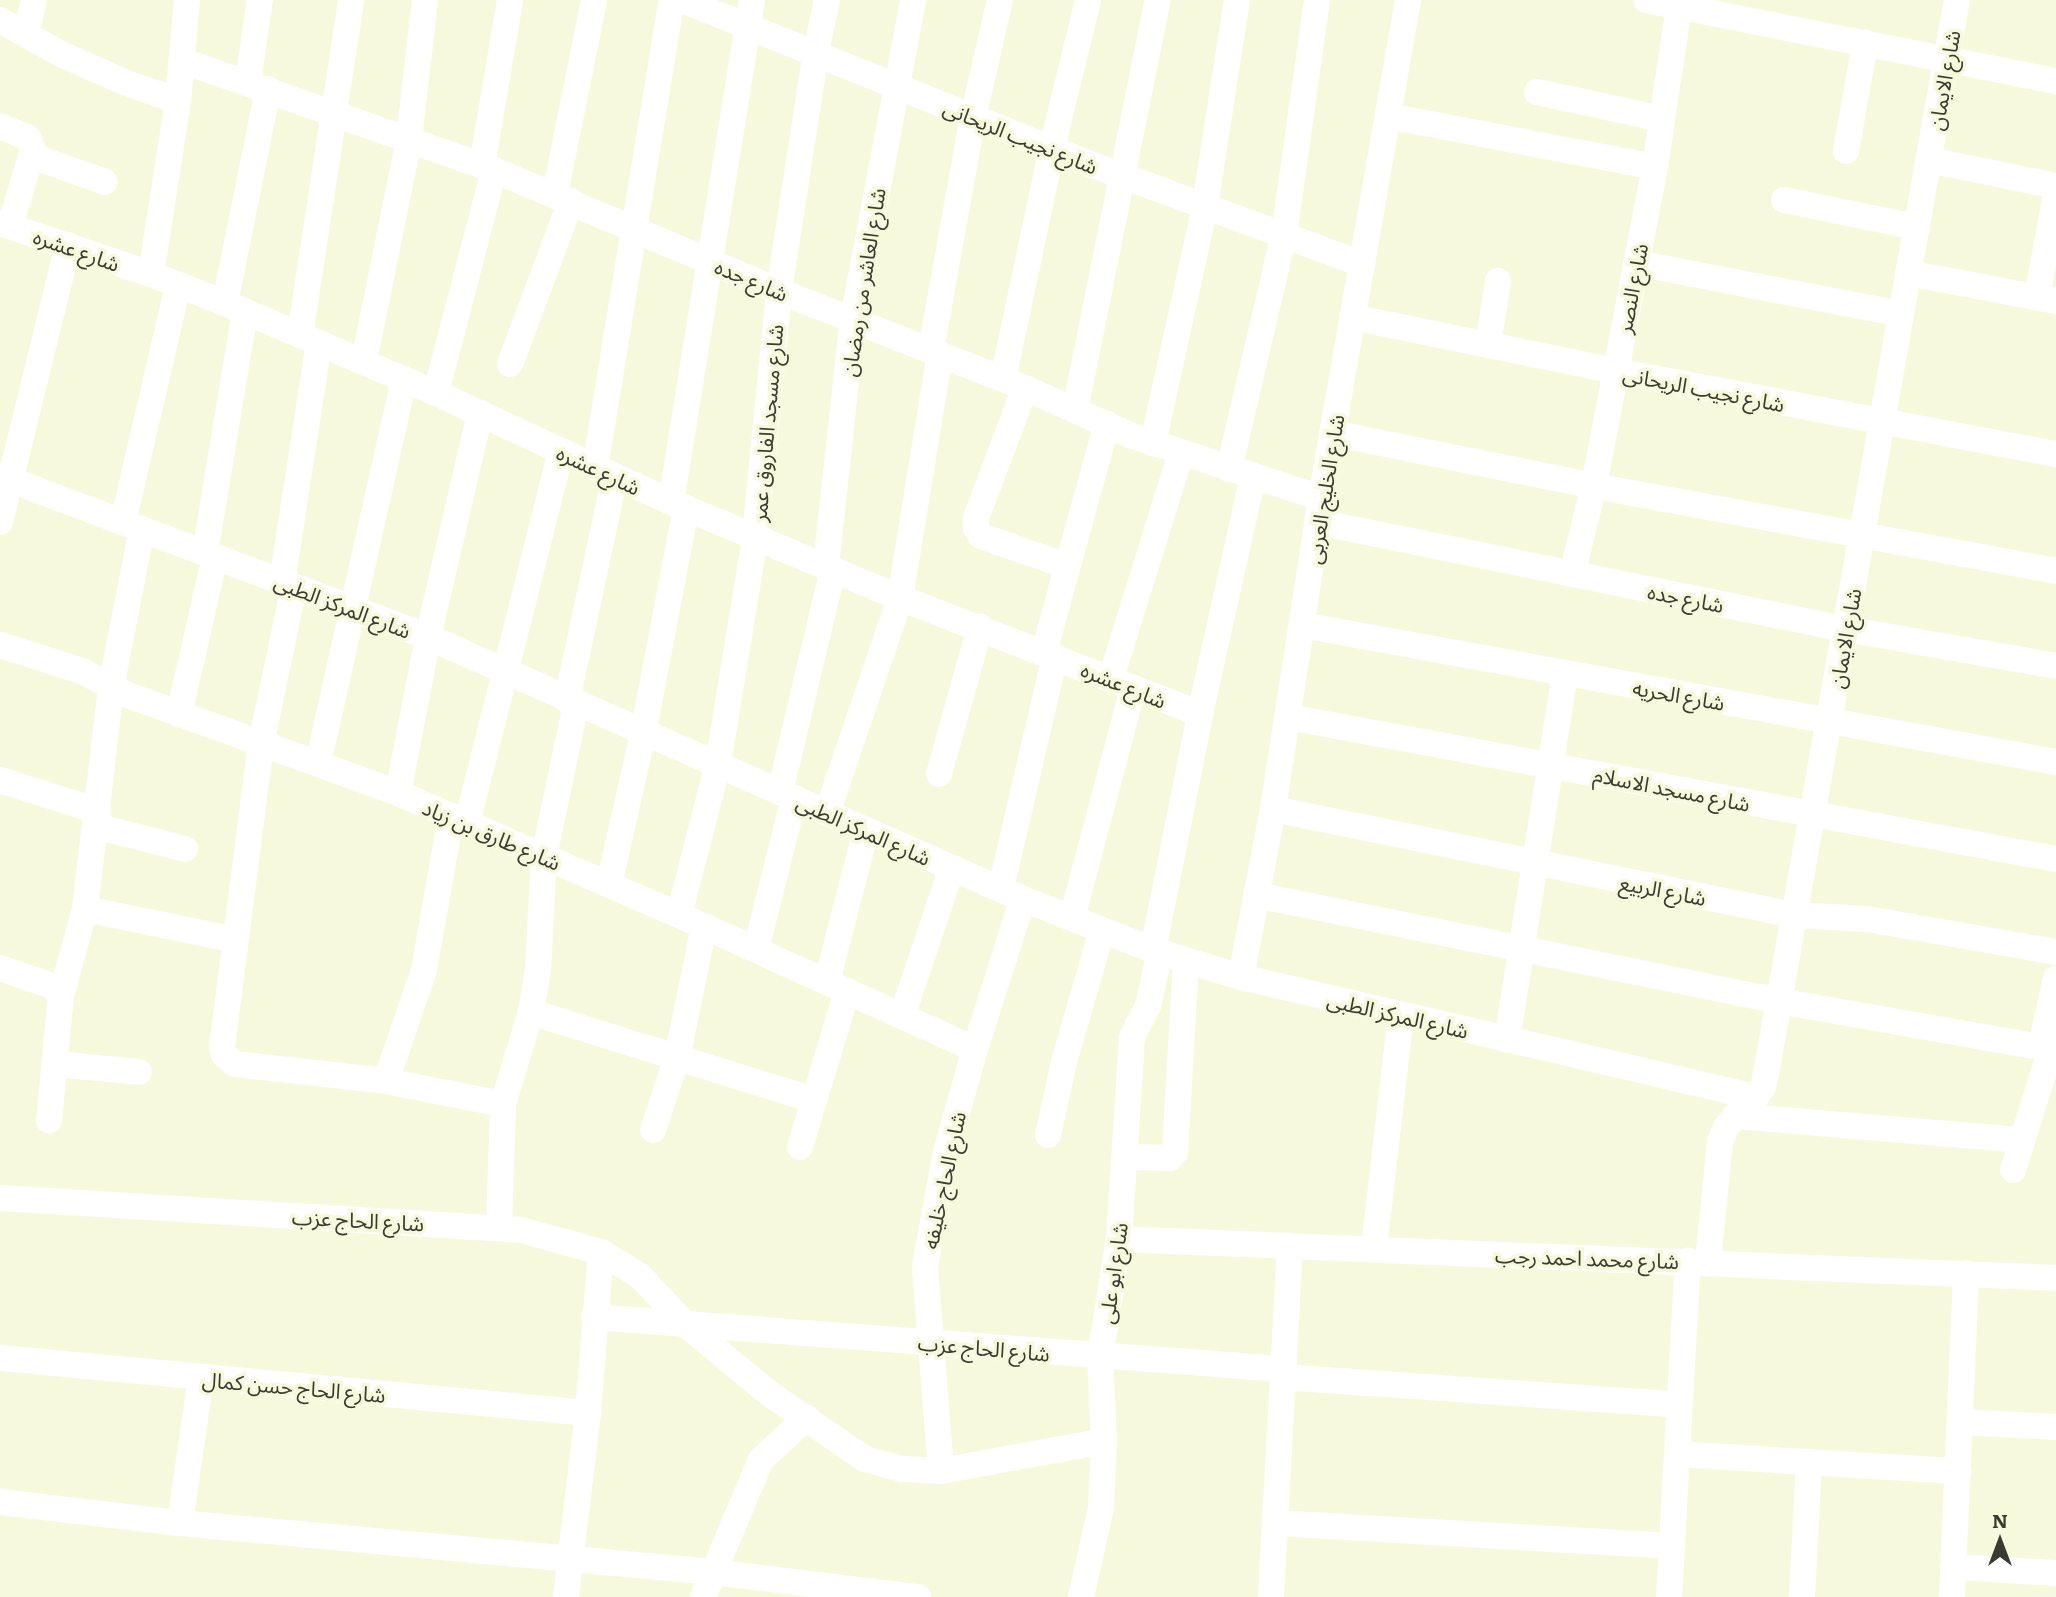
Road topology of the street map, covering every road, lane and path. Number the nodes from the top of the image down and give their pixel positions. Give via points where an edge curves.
1 (34, 0) edge
2 (187, 0) edge
3 (260, 0) edge
4 (351, 0) edge
5 (425, 0) edge
6 (510, 0) edge
7 (594, 0) edge
8 (673, 0) edge
9 (682, 0) edge
10 (752, 0) edge
11 (828, 0) edge
12 (913, 0) edge
13 (1000, 0) edge
14 (1088, 0) edge
15 (1158, 0) edge
16 (1237, 0) edge
17 (1317, 0) edge
18 (1408, 0) edge
19 (1646, 0) edge
20 (1957, 0) edge
21 (1679, 4) edge
22 (0, 20) edge
23 (747, 26) junction
24 (26, 35) junction
25 (1865, 43) junction
26 (816, 52) junction
27 (1947, 59) junction
28 (183, 61) junction
29 (2056, 81) edge
30 (258, 86) junction
31 (895, 87) junction
32 (1537, 92) dead end
33 (178, 101) junction
34 (336, 112) junction
35 (1388, 116) junction
36 (973, 117) junction
37 (1662, 119) junction
38 (0, 126) edge
39 (409, 139) junction
40 (1052, 148) junction
41 (1846, 151) dead end
42 (32, 156) junction
43 (1929, 160) junction
44 (1655, 167) junction
45 (488, 168) junction
46 (1125, 177) junction
47 (105, 182) dead end
48 (2056, 186) edge
49 (2056, 194) edge
50 (563, 197) junction
51 (1784, 200) dead end
52 (1205, 206) junction
53 (5, 224) edge
54 (1917, 227) junction
55 (634, 228) junction
56 (1284, 235) junction
57 (68, 245) junction
58 (710, 260) junction
59 (1636, 263) junction
60 (1362, 264) junction
61 (151, 274) junction
62 (1908, 274) junction
63 (1498, 281) dead end
64 (178, 285) junction
65 (779, 291) junction
66 (2046, 299) edge
67 (235, 308) junction
68 (1902, 314) junction
69 (1353, 317) junction
70 (853, 319) junction
71 (310, 339) junction
72 (1488, 345) junction
73 (936, 352) junction
74 (364, 361) junction
75 (510, 364) dead end
76 (1616, 371) junction
77 (404, 379) junction
78 (1014, 383) junction
79 (436, 393) junction
80 (1075, 410) junction
81 (480, 412) junction
82 (1882, 421) junction
83 (1107, 424) junction
84 (1332, 433) junction
85 (1153, 443) junction
86 (561, 452) junction
87 (1181, 453) junction
88 (2056, 454) edge
89 (605, 472) junction
90 (1241, 472) junction
91 (5, 478) edge
92 (1594, 486) junction
93 (678, 505) junction
94 (1319, 510) junction
95 (0, 522) edge
96 (132, 526) junction
97 (1862, 535) junction
98 (755, 537) junction
99 (210, 555) junction
100 (1067, 566) junction
101 (829, 568) junction
102 (2056, 571) edge
103 (1572, 574) junction
104 (288, 584) junction
105 (900, 598) junction
106 (353, 609) junction
107 (1302, 625) junction
108 (979, 627) junction
109 (1845, 629) junction
110 (428, 637) junction
111 (0, 645) edge
112 (1050, 654) junction
113 (2056, 667) edge
114 (505, 672) junction
115 (1566, 675) junction
116 (1122, 683) junction
117 (111, 687) junction
118 (571, 702) junction
119 (179, 714) junction
120 (1200, 714) junction
121 (1288, 717) junction
122 (1829, 720) junction
123 (643, 734) junction
124 (261, 743) junction
125 (2056, 762) edge
126 (318, 764) junction
127 (718, 764) junction
128 (1551, 766) junction
129 (939, 774) dead end
130 (0, 780) edge
131 (398, 793) junction
132 (787, 795) junction
133 (1273, 809) junction
134 (827, 813) junction
135 (1812, 814) junction
136 (97, 819) junction
137 (459, 820) junction
138 (866, 830) junction
139 (186, 849) dead end
140 (544, 856) junction
141 (2056, 859) edge
142 (1535, 864) junction
143 (952, 867) junction
144 (609, 884) junction
145 (1012, 894) junction
146 (1256, 895) junction
147 (85, 909) junction
148 (679, 915) junction
149 (1794, 915) junction
150 (1072, 918) junction
151 (704, 926) junction
152 (1102, 930) junction
153 (236, 940) junction
154 (756, 949) junction
155 (1522, 949) junction
156 (1156, 951) junction
157 (2056, 952) edge
158 (1186, 960) junction
159 (0, 968) edge
160 (1241, 977) junction
161 (2056, 979) edge
162 (837, 986) junction
163 (61, 996) junction
164 (1779, 1002) junction
165 (531, 1013) junction
166 (1401, 1015) junction
167 (902, 1016) junction
168 (1507, 1040) junction
169 (2049, 1048) edge
170 (975, 1049) junction
171 (677, 1058) junction
172 (55, 1064) junction
173 (139, 1072) dead end
174 (386, 1080) junction
175 (1756, 1097) junction
176 (814, 1100) junction
177 (503, 1104) junction
178 (1735, 1116) junction
179 (48, 1119) dead end
180 (653, 1130) dead end
181 (1048, 1135) dead end
182 (2022, 1140) junction
183 (800, 1147) dead end
184 (1126, 1157) junction
185 (2013, 1170) dead end
186 (0, 1198) edge
187 (499, 1227) junction
188 (1119, 1239) junction
189 (1290, 1246) junction
190 (1374, 1248) junction
191 (601, 1252) junction
192 (1698, 1262) junction
193 (1966, 1273) junction
194 (2056, 1278) edge
195 (594, 1317) junction
196 (685, 1324) junction
197 (930, 1343) junction
198 (1100, 1357) junction
199 (0, 1358) edge
200 (1283, 1373) junction
201 (201, 1377) junction
202 (1679, 1405) junction
203 (588, 1413) junction
204 (806, 1418) junction
205 (1960, 1422) junction
206 (2056, 1427) edge
207 (1104, 1441) junction
208 (1677, 1454) junction
209 (1809, 1462) junction
210 (941, 1471) junction
211 (1958, 1471) junction
212 (0, 1502) edge
213 (180, 1523) junction
214 (1275, 1523) junction
215 (1672, 1546) junction
216 (571, 1559) junction
217 (1953, 1567) junction
218 (713, 1572) junction
219 (2056, 1573) edge
220 (831, 1592) edge
221 (566, 1597) edge
222 (703, 1597) edge
223 (918, 1597) edge
224 (1081, 1597) edge
225 (1271, 1597) edge
226 (1669, 1597) edge
227 (1802, 1597) edge
228 (1952, 1597) edge

1 - 24 street
2 - 28 street
3 - 30 street
4 - 34 street
5 - 39 street
6 - 45 street
7 - 50 street
8 - 55 street
9 - 23 street, شارع نجيب الريحانى
10 - 23 street
11 - 26 street, شارع مسجد الفاروق عمر
12 - 31 street, شارع العاشر من رمضان
13 - 36 street
14 - 40 street
15 - 46 street
16 - 52 street
17 - 56 street, شارع ابو على
18 - 35 street, شارع الخليج العربى
19 - 21 street
20 - 27 street, شارع الايمان
21 - 25 street
21 - 37 street, شارع النصر
22 - 24 street
23 - 26 street, شارع نجيب الريحانى
23 - 58 street
24 - 33 street via 124,82
25 - 27 street
25 - 41 street
26 - 31 street, شارع نجيب الريحانى
26 - 65 street, شارع مسجد الفاروق عمر
27 - 29 street
27 - 43 street, شارع الايمان
28 - 30 street, شارع جده
28 - 33 street
30 - 34 street, شارع جده
30 - 67 street
31 - 36 street, شارع نجيب الريحانى
31 - 70 street, شارع العاشر من رمضان
32 - 37 street
33 - 61 street
34 - 39 street, شارع جده
34 - 71 street
35 - 44 street
35 - 60 street, شارع الخليج العربى
36 - 40 street, شارع نجيب الريحانى
36 - 73 street
37 - 44 street, شارع النصر
38 - 42 street via 28,138
39 - 45 street, شارع جده
39 - 74 street
40 - 46 street, شارع نجيب الريحانى
40 - 78 street
42 - 47 street
42 - 53 street
43 - 48 street
43 - 54 street, شارع الايمان
44 - 59 street, شارع النصر
45 - 50 street, شارع جده
45 - 79 street
46 - 52 street, شارع نجيب الريحانى
46 - 80 street
49 - 66 street
50 - 55 street, شارع جده
50 - 75 street
51 - 54 street
52 - 56 street, شارع نجيب الريحانى
52 - 85 street
53 - 57 street, شارع عشره
54 - 62 street, شارع الايمان
55 - 58 street, شارع جده
55 - 89 street
56 - 60 street, شارع نجيب الريحانى
56 - 90 street, شارع ابو على
57 - 61 street, شارع عشره
57 - 91 street
58 - 65 street, شارع جده
58 - 93 street
59 - 68 street
59 - 76 street, شارع النصر
60 - 69 street, شارع الخليج العربى
61 - 64 street, شارع عشره
62 - 66 street
62 - 68 street, شارع الايمان
63 - 72 street
64 - 67 street, شارع عشره
64 - 96 street
65 - 70 street, شارع جده
65 - 98 street, شارع مسجد الفاروق عمر
67 - 71 street, شارع عشره
67 - 99 street
68 - 82 street, شارع الايمان
69 - 72 street, شارع نجيب الريحانى
69 - 84 street, شارع الخليج العربى
70 - 73 street, شارع جده
70 - 101 street, شارع العاشر من رمضان
71 - 74 street, شارع عشره
71 - 104 street
72 - 76 street, شارع نجيب الريحانى
73 - 78 street, شارع جده
73 - 105 street
74 - 77 street, شارع عشره
76 - 82 street, شارع نجيب الريحانى
76 - 92 street, شارع النصر
77 - 79 street, شارع عشره
77 - 106 street
78 - 80 street, شارع جده
78 - 100 street via 976,528 981,536
79 - 81 street, شارع عشره
80 - 83 street, شارع جده
81 - 86 street, شارع عشره
81 - 110 street
82 - 88 street, شارع نجيب الريحانى
82 - 97 street, شارع الايمان
83 - 85 street, شارع جده
83 - 100 street, شارع الحاج خليفه
84 - 92 street
84 - 94 street, شارع الخليج العربى
85 - 87 street, شارع جده
86 - 89 street, شارع عشره
86 - 114 street
87 - 90 street, شارع جده
87 - 116 street
89 - 93 street, شارع عشره
89 - 118 street
90 - 94 street, شارع جده
90 - 120 street, شارع ابو على
91 - 95 street
91 - 96 street, شارع المركز الطبى
92 - 97 street
92 - 103 street, شارع النصر
93 - 98 street, شارع عشره
93 - 123 street
94 - 103 street, شارع جده
94 - 107 street, شارع الخليج العربى
96 - 99 street, شارع المركز الطبى
96 - 117 street
97 - 102 street
97 - 109 street, شارع الايمان
98 - 101 street, شارع عشره
98 - 127 street, شارع مسجد الفاروق عمر
99 - 104 street, شارع المركز الطبى
99 - 119 street
100 - 112 street, شارع الحاج خليفه
101 - 105 street, شارع عشره
101 - 132 street, شارع العاشر من رمضان
103 - 109 street, شارع جده
104 - 106 street, شارع المركز الطبى
104 - 124 street
105 - 108 street, شارع عشره
105 - 134 street
106 - 110 street, شارع المركز الطبى
106 - 126 street
107 - 115 street, شارع الحريه
107 - 121 street, شارع الخليج العربى
108 - 112 street, شارع عشره
108 - 129 street
109 - 113 street, شارع جده
109 - 122 street, شارع الايمان
110 - 114 street, شارع المركز الطبى
110 - 131 street
111 - 117 street, شارع طارق بن زياد via 82,671
112 - 116 street, شارع عشره
112 - 145 street, شارع الحاج خليفه
114 - 118 street, شارع المركز الطبى
114 - 137 street
115 - 122 street, شارع الحريه
115 - 128 street
116 - 120 street, شارع عشره
116 - 150 street
117 - 119 street, شارع طارق بن زياد
117 - 136 street
118 - 123 street, شارع المركز الطبى
118 - 140 street
119 - 124 street, شارع طارق بن زياد
120 - 156 street, شارع ابو على
121 - 128 street, شارع مسجد الاسلام
121 - 133 street, شارع الخليج العربى
122 - 125 street, شارع الحريه
122 - 135 street, شارع الايمان
123 - 127 street, شارع المركز الطبى
123 - 144 street
124 - 126 street, شارع طارق بن زياد
124 - 153 street
126 - 131 street, شارع طارق بن زياد
127 - 132 street, شارع المركز الطبى
127 - 148 street, شارع مسجد الفاروق عمر
128 - 135 street, شارع مسجد الاسلام
128 - 142 street
130 - 136 street
131 - 137 street, شارع طارق بن زياد
132 - 134 street, شارع المركز الطبى
132 - 154 street, شارع العاشر من رمضان
133 - 142 street, شارع الربيع
133 - 146 street, شارع الخليج العربى
134 - 138 street, شارع المركز الطبى
135 - 141 street, شارع مسجد الاسلام
135 - 149 street, شارع الايمان
136 - 139 street
136 - 147 street
137 - 140 street, شارع طارق بن زياد
137 - 174 street via 425,970
138 - 143 street, شارع المركز الطبى
138 - 162 street
140 - 144 street, شارع طارق بن زياد
140 - 165 street
142 - 149 street, شارع الربيع
142 - 155 street
143 - 145 street, شارع المركز الطبى
143 - 167 street
144 - 148 street, شارع طارق بن زياد
145 - 150 street, شارع المركز الطبى
145 - 170 street, شارع الحاج خليفه
146 - 155 street
146 - 160 street, شارع الخليج العربى
147 - 153 street
147 - 163 street
148 - 151 street, شارع طارق بن زياد
149 - 157 street, شارع الربيع via 1867,919
149 - 164 street, شارع الايمان
150 - 152 street, شارع المركز الطبى
151 - 154 street, شارع طارق بن زياد
151 - 171 street
152 - 156 street, شارع المركز الطبى
152 - 181 street
153 - 174 street via 222,1048 227,1059 235,1064
154 - 162 street, شارع طارق بن زياد
155 - 164 street
155 - 168 street
156 - 158 street, شارع المركز الطبى
156 - 184 street, شارع ابو على via 1148,1006 1132,1037
158 - 160 street, شارع المركز الطبى
158 - 184 street via 1175,1152 1170,1158
159 - 163 street via 52,986
160 - 166 street, شارع المركز الطبى
161 - 169 street
162 - 167 street, شارع طارق بن زياد
162 - 176 street
163 - 172 street
164 - 169 street
164 - 175 street, شارع الايمان via 1766,1074
165 - 171 street
165 - 177 street
166 - 168 street, شارع المركز الطبى
166 - 190 street
167 - 170 street, شارع طارق بن زياد
168 - 175 street, شارع المركز الطبى
169 - 182 street
170 - 197 street, شارع الحاج خليفه via 946,1152 925,1266
171 - 176 street
171 - 180 street
172 - 173 street
172 - 179 street
174 - 177 street
175 - 178 street, شارع الايمان
176 - 183 street
177 - 187 street
178 - 182 street
178 - 192 street, شارع الايمان via 1720,1142
182 - 185 street
184 - 188 street, شارع ابو على
186 - 187 street, شارع الحاج عزب
187 - 191 street, شارع الحاج عزب
188 - 189 street, شارع محمد احمد رجب
188 - 198 street, شارع ابو على
189 - 190 street, شارع محمد احمد رجب
189 - 200 street
190 - 192 street, شارع محمد احمد رجب
191 - 195 street
191 - 196 street, شارع الحاج عزب via 640,1276
192 - 193 street, شارع محمد احمد رجب
192 - 202 street, شارع الايمان
193 - 194 street, شارع محمد احمد رجب
193 - 205 street
195 - 196 street, شارع الحاج عزب
195 - 203 street
196 - 197 street, شارع الحاج عزب
196 - 204 street, شارع الحاج عزب
197 - 198 street, شارع الحاج عزب
197 - 210 street, شارع الحاج خليفه
198 - 200 street, شارع الحاج عزب
198 - 207 street, شارع ابو على
199 - 201 street, شارع الحاج حسن كمال
200 - 202 street, شارع الحاج عزب
200 - 214 street
201 - 203 street, شارع الحاج حسن كمال
201 - 213 street
202 - 208 street, شارع الايمان
203 - 216 street
204 - 210 street, شارع الحاج عزب via 865,1459 902,1469
204 - 218 street via 761,1460
205 - 206 street
205 - 211 street
207 - 210 street, شارع الحاج عزب
207 - 224 street, شارع ابو على via 1101,1508
208 - 209 street
208 - 215 street, شارع الايمان
209 - 211 street
209 - 227 street
211 - 217 street
212 - 213 street
213 - 216 street
214 - 215 street
214 - 225 street
215 - 226 street, شارع الايمان
216 - 218 street
216 - 221 street
217 - 219 street
217 - 228 street
218 - 220 street
218 - 222 street
220 - 223 street

